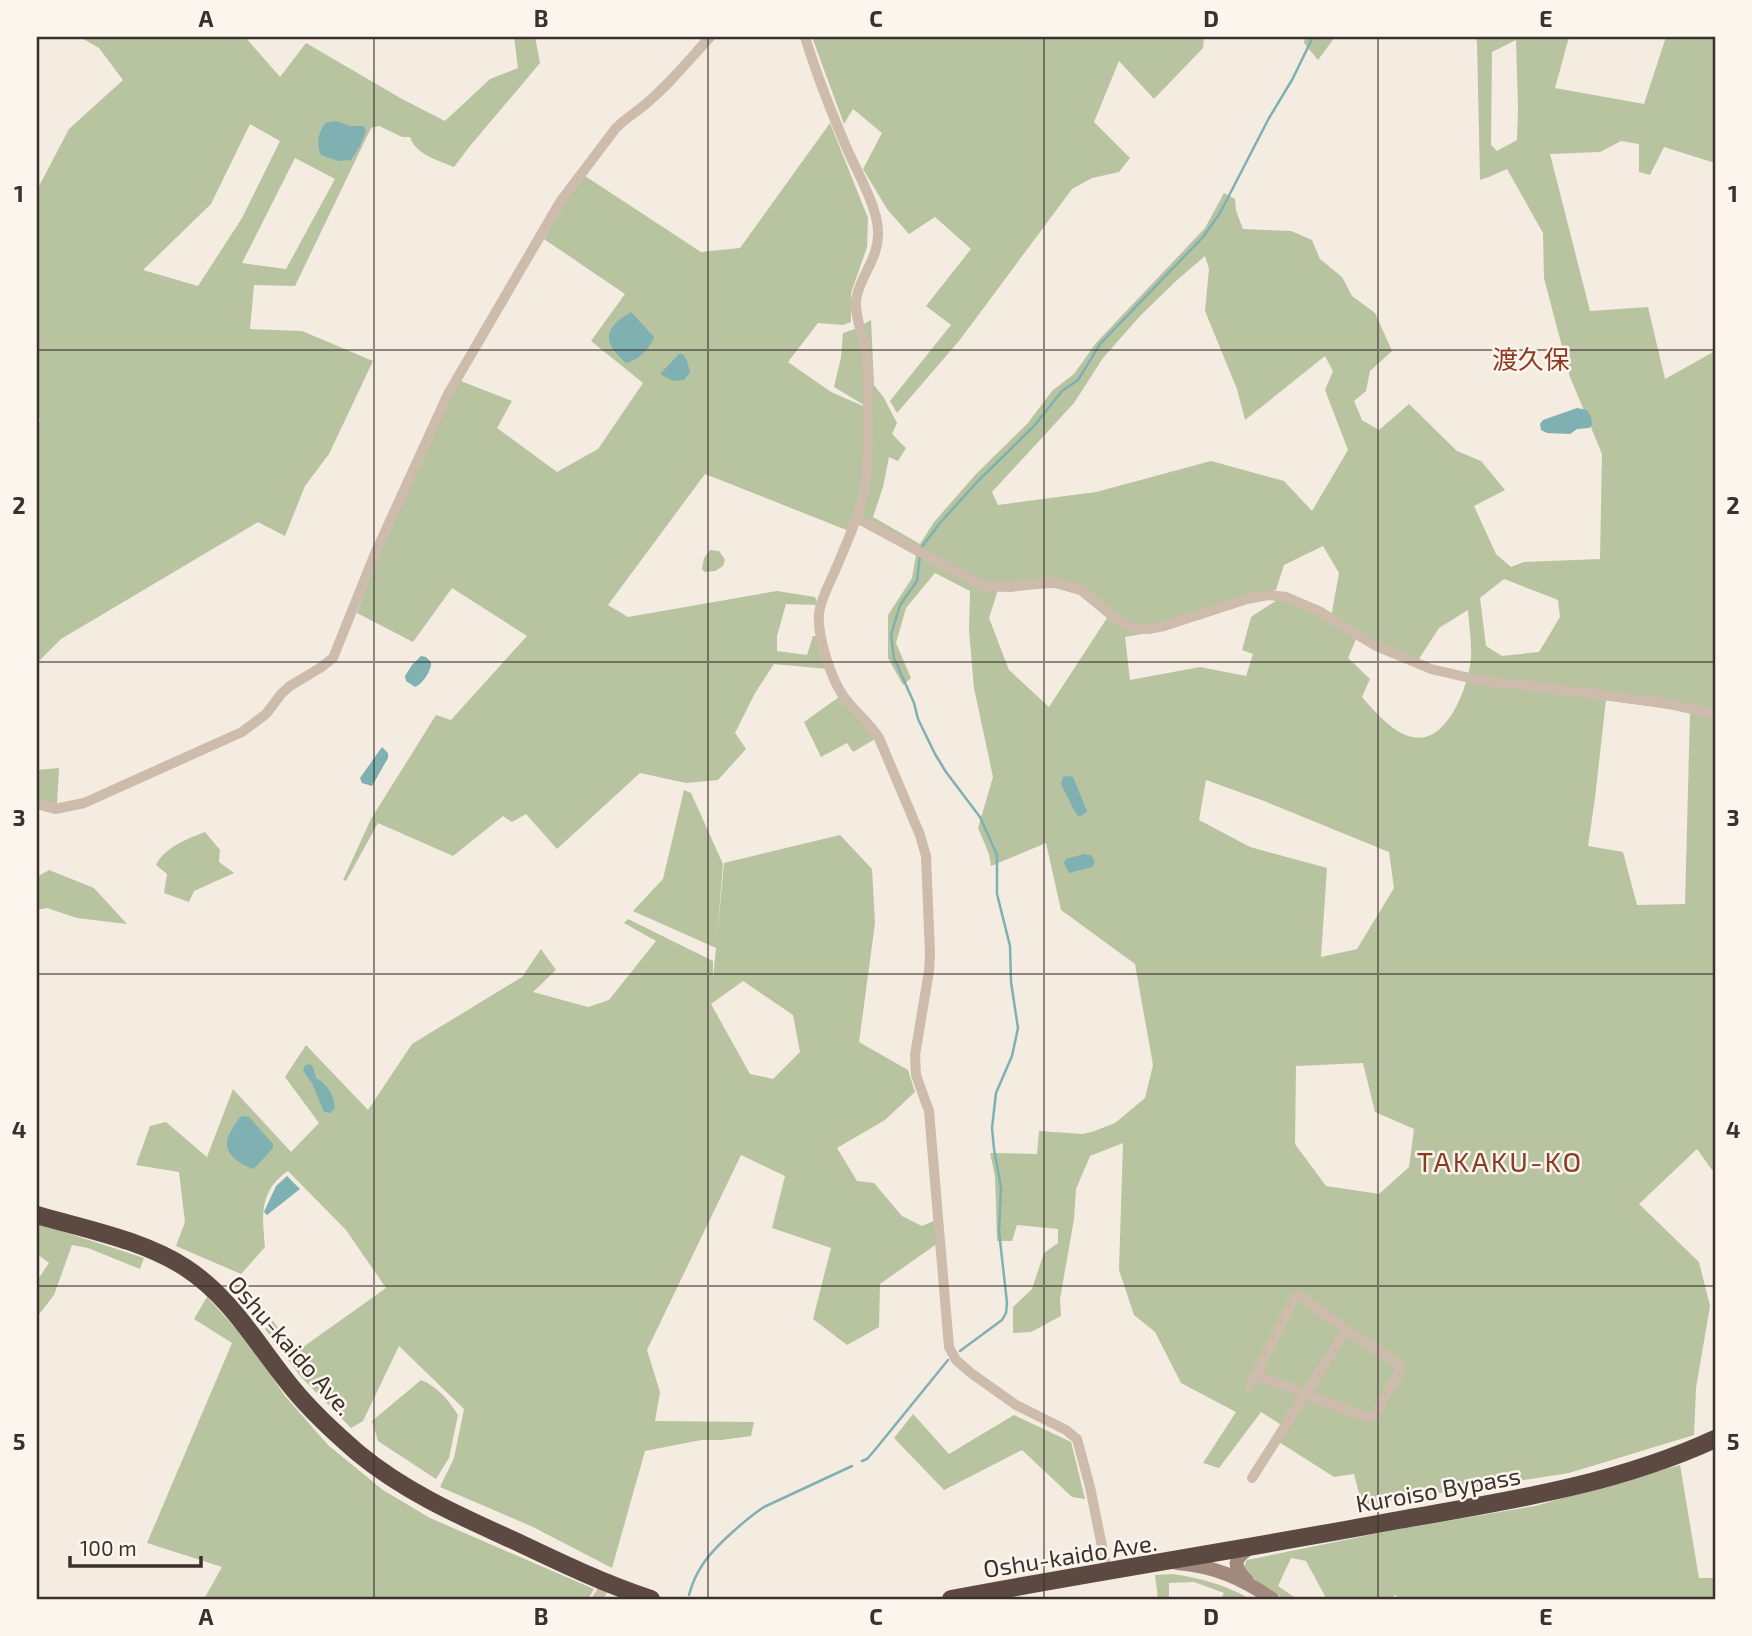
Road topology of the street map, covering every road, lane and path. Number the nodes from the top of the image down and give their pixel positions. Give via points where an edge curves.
1 (710, 37) edge
2 (805, 37) edge
3 (857, 518) junction
4 (1715, 714) edge
5 (37, 804) edge
6 (37, 1215) edge
7 (1346, 1330) junction
8 (1256, 1375) junction
9 (1249, 1387) dead end
10 (1306, 1395) junction
11 (1715, 1438) edge
12 (1252, 1478) dead end
13 (1251, 1548) junction
14 (1163, 1562) junction
15 (1107, 1571) junction
16 (608, 1582) junction
17 (1247, 1582) junction
18 (597, 1599) edge
19 (651, 1599) edge
20 (951, 1599) edge
21 (1272, 1599) edge

1 - 5 street via 616,128 560,202 448,394 333,658 290,686 266,714 242,732 84,803 55,808
2 - 3 street via 878,230 873,261 856,298 867,362 867,469
3 - 4 street via 983,586 1054,582 1081,590 1133,628 1164,626 1247,599 1286,597 1376,646 1431,668 1474,679 1665,703
3 - 15 street via 825,592 819,626 838,687 879,738 926,856 930,954 915,1055 916,1075 929,1111 949,1347 956,1360 982,1381 1077,1439
6 - 16 highway, Oshu-kaido Ave. via 156,1252 186,1269 228,1305 326,1424 388,1476 436,1504
7 - 8 street via 1301,1296 1295,1297
7 - 10 street
7 - 10 street via 1400,1365 1374,1416 1368,1418
8 - 9 street
8 - 10 street
10 - 12 street
11 - 13 highway, Kuroiso Bypass via 1632,1471 1536,1496
13 - 14 highway, Kuroiso Bypass
13 - 17 main road via 1236,1565
14 - 15 highway, Oshu-kaido Ave.
14 - 17 main road, Oshu-kaido Ave. via 1206,1567
15 - 20 highway, Oshu-kaido Ave.
16 - 18 street
16 - 19 highway, Oshu-kaido Ave.
17 - 21 main road, Oshu-kaido Ave.

